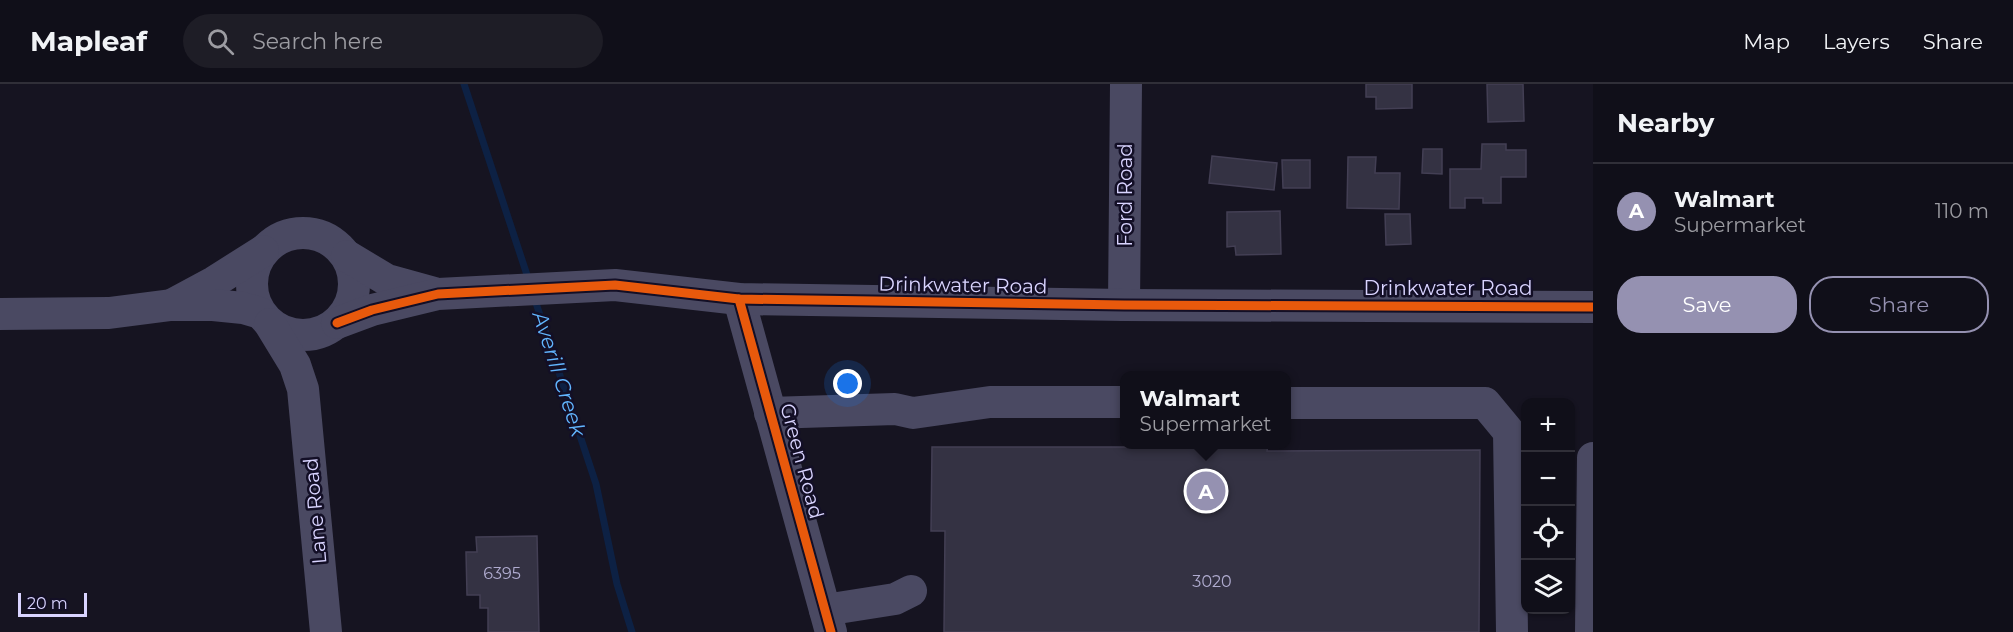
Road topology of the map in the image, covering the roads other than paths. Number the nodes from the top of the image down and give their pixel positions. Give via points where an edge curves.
1 (1126, 84) edge
2 (263, 251) junction
3 (347, 256) junction
4 (438, 294) junction
5 (739, 299) junction
6 (171, 305) junction
7 (1124, 305) junction
8 (1593, 307) edge
9 (0, 314) edge
10 (265, 318) junction
11 (333, 326) junction
12 (303, 389) junction
13 (1120, 402) edge
14 (1291, 403) edge
15 (770, 413) junction
16 (1593, 458) edge
17 (911, 591) dead end
18 (828, 621) edge
19 (326, 632) edge
20 (1512, 632) edge
21 (1591, 632) edge

1 - 7 street, Ford Road
2 - 3 street via 275,240 306,232 336,244
2 - 6 street
2 - 10 street via 254,265 251,281 253,298
3 - 4 street, Drinkwater Road via 387,280
3 - 11 street via 354,291 348,308
4 - 5 street, Drinkwater Road via 615,285
4 - 11 street, Drinkwater Road via 372,310
5 - 7 street, Drinkwater Road
5 - 15 street, Green Road
6 - 9 street via 109,313
6 - 10 street via 243,308
7 - 8 street, Drinkwater Road
10 - 11 street via 284,332 298,335 314,334
10 - 12 street, Lane Road via 295,365
11 - 12 street, Lane Road via 315,350
12 - 19 street, Lane Road
13 - 15 street via 990,402 913,413 895,409
14 - 20 street via 1485,403 1509,432
15 - 18 street, Green Road
16 - 21 street
17 - 18 street

